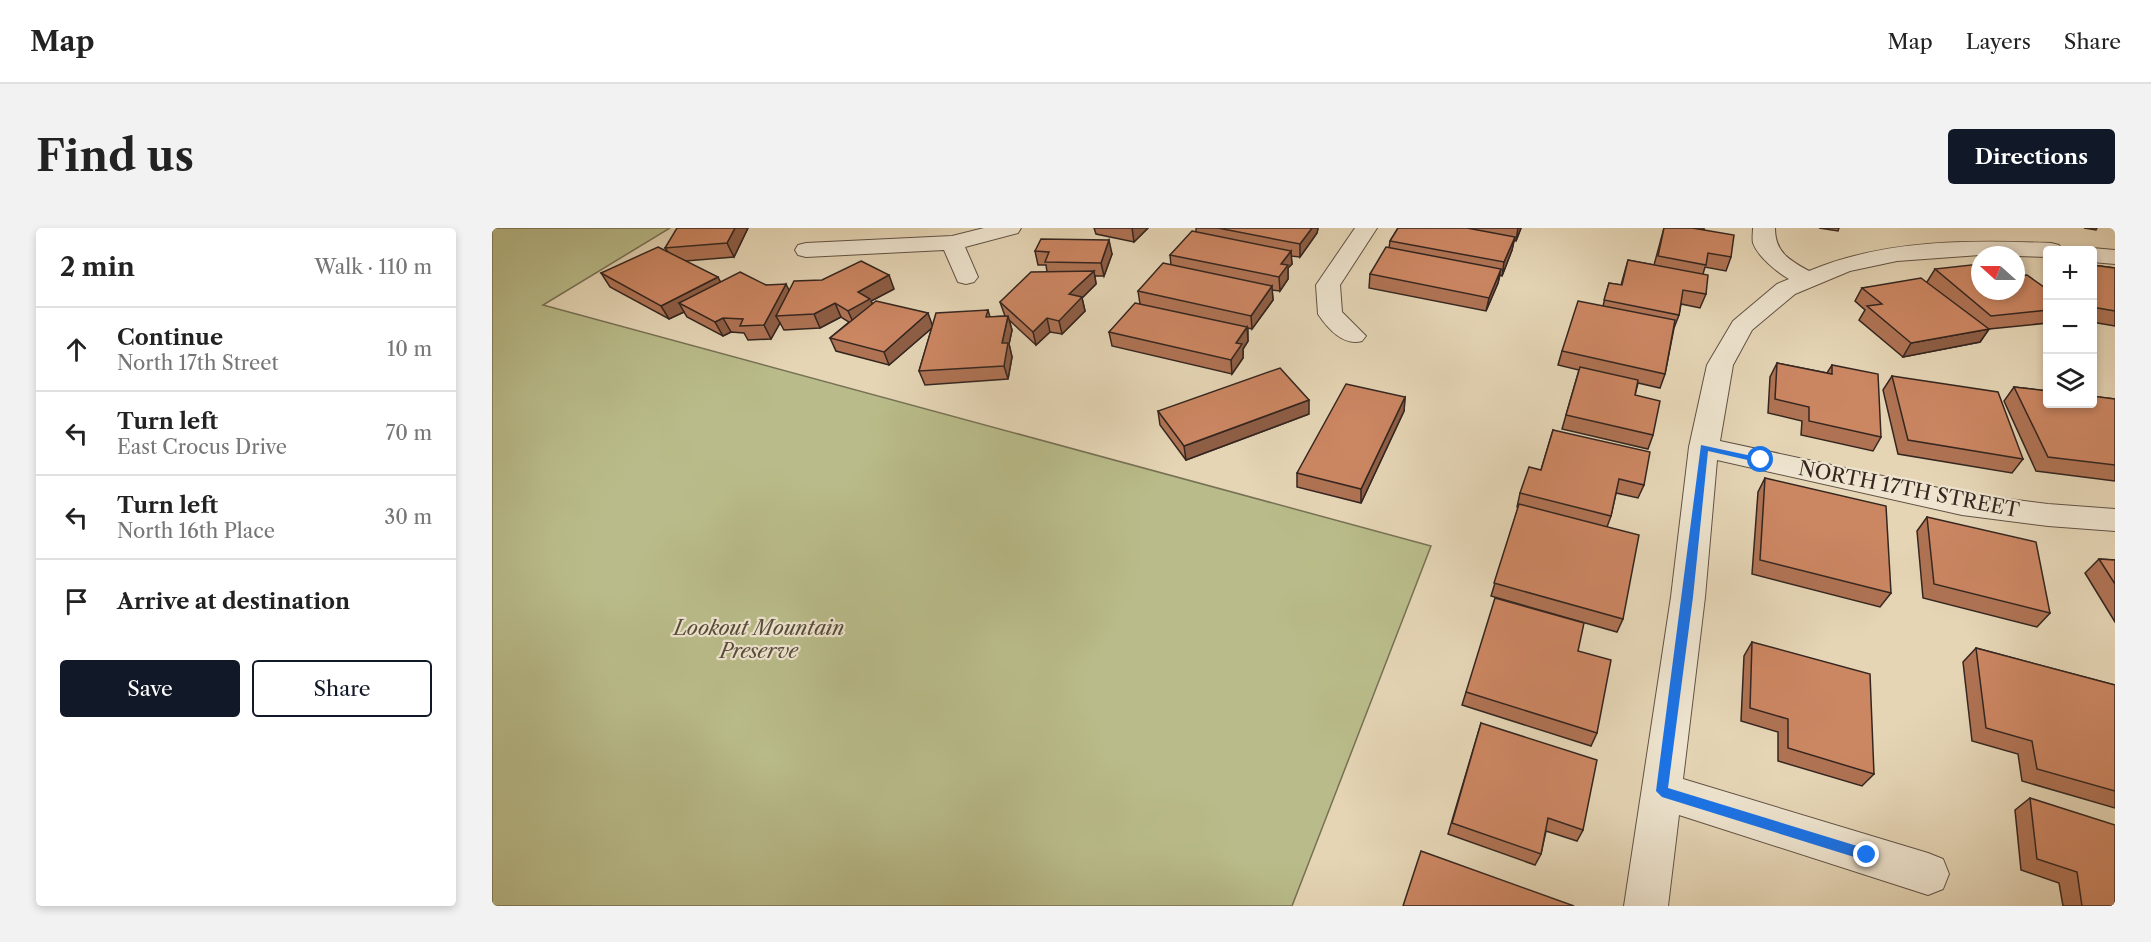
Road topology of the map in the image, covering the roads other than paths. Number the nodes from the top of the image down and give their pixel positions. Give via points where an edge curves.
1 (1010, 228) edge
2 (1366, 228) edge
3 (1764, 228) edge
4 (952, 243) junction
5 (806, 250) dead end
6 (2043, 250) edge
7 (2097, 256) edge
8 (2115, 258) edge
9 (966, 277) dead end
10 (1808, 280) junction
11 (1353, 336) dead end
12 (1704, 447) junction
13 (2115, 520) edge
14 (1662, 791) junction
15 (1928, 874) dead end
16 (1646, 906) edge

1 - 4 street
2 - 11 street via 1328,285 1330,314
3 - 10 street via 1764,243 1782,265
4 - 5 street
4 - 9 street
6 - 10 street via 1998,248 1898,254 1843,265
7 - 8 street
10 - 12 street via 1786,289 1742,326 1720,365
12 - 13 street, NORTH 17TH STREET via 1962,504
12 - 14 street
14 - 15 street
14 - 16 street

